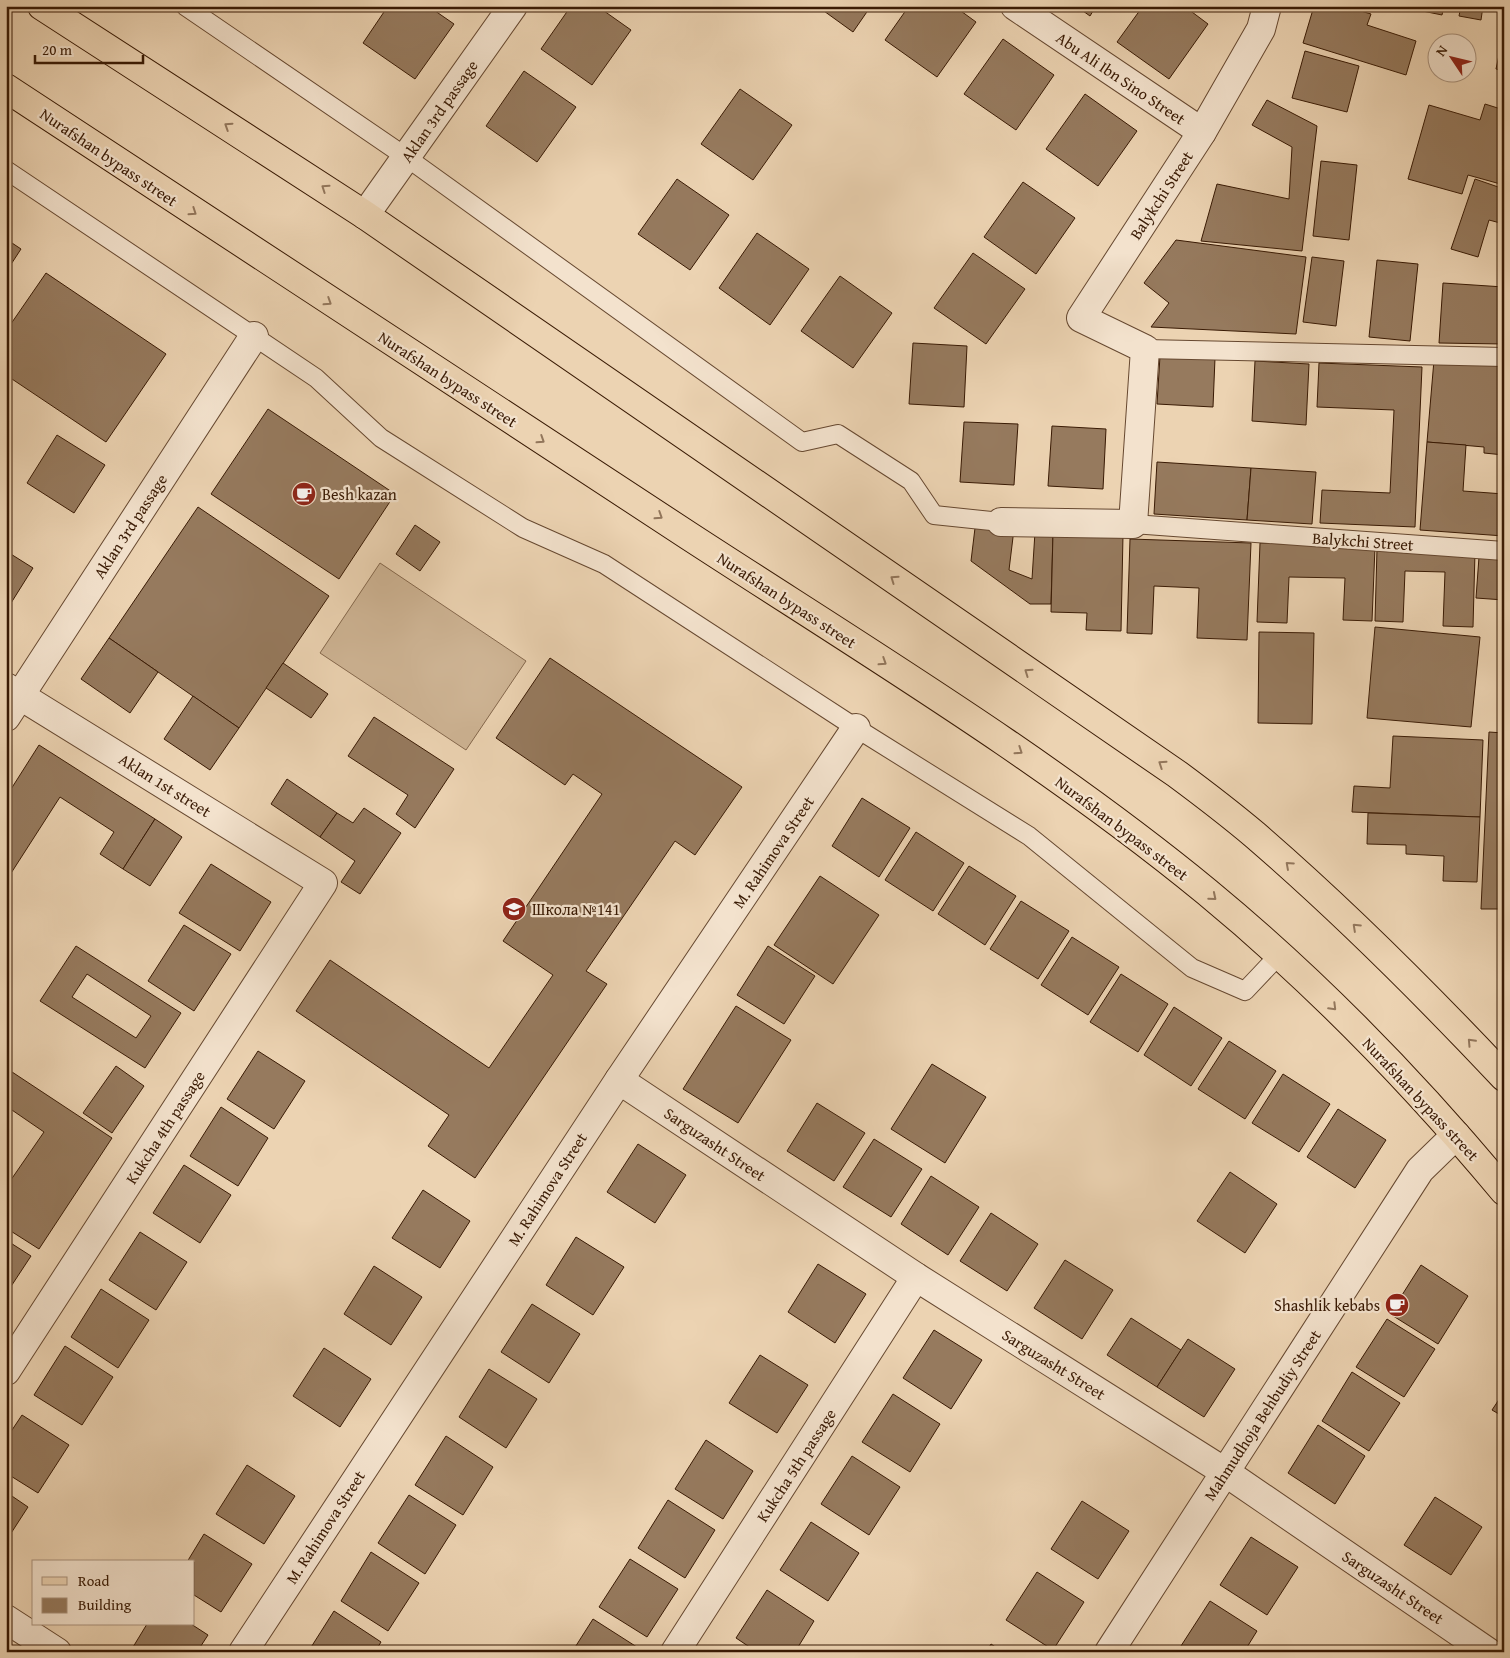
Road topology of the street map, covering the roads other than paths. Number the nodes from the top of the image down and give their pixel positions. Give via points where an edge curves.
1 (42, 6) edge
2 (185, 6) edge
3 (513, 6) edge
4 (1015, 6) edge
5 (1267, 6) edge
6 (6, 88) edge
7 (1202, 132) junction
8 (406, 157) junction
9 (6, 170) edge
10 (365, 215) junction
11 (254, 336) junction
12 (1145, 349) junction
13 (1504, 357) edge
14 (1001, 522) joint
15 (1133, 524) junction
16 (1504, 551) edge
17 (11, 700) edge
18 (856, 728) junction
19 (324, 883) joint
20 (1279, 955) junction
21 (1504, 1077) edge
22 (619, 1080) junction
23 (1456, 1135) junction
24 (1504, 1191) edge
25 (916, 1278) junction
26 (6, 1371) edge
27 (1225, 1472) junction
28 (6, 1619) edge
29 (57, 1652) edge
30 (243, 1652) edge
31 (676, 1652) edge
32 (1109, 1652) edge
33 (1488, 1652) edge

10 -> 1 main road
2 - 8 lane
3 - 8 street, Аklаn 3rd passage
4 - 7 street, Abu Ali Ibn Sino Street
5 - 7 street, Balykchi Street via 1261,29
6 -> 20 main road, Nurafshan bypass street via 1023,753 1171,863
7 - 12 street, Balykchi Street via 1082,318
8 - 10 street, Аklаn 3rd passage
8 - 14 lane via 802,442 838,434 911,481 934,514
9 - 11 lane
21 -> 10 main road via 1408,977 1325,898 1254,834 1177,774
11 - 17 street, Аklаn 3rd passage
11 - 18 lane via 316,378 381,438 523,528 604,564
12 - 13 lane, Balykchi Street
12 - 15 street
14 - 15 street, Balykchi Street
15 - 16 lane, Balykchi Street
17 - 19 street, Aklan 1st street
18 - 20 lane via 1029,836 1192,968 1245,991
18 - 22 street, M. Rahimova Street
19 - 26 street, Kukcha 4th passage
20 -> 23 main road, Nurafshan bypass street via 1371,1044
22 - 25 street, Sarguzasht Street
22 - 30 street, M. Rahimova Street
23 - 24 main road, Nurafshan bypass street
23 - 27 street, Mahmudhoja Behbudiy Street via 1420,1170
25 - 27 street, Sarguzasht Street
25 - 31 street, Kukcha 5th passage
27 - 32 street, Mahmudhoja Behbudiy Street
27 - 33 street, Sarguzasht Street
28 - 29 street

